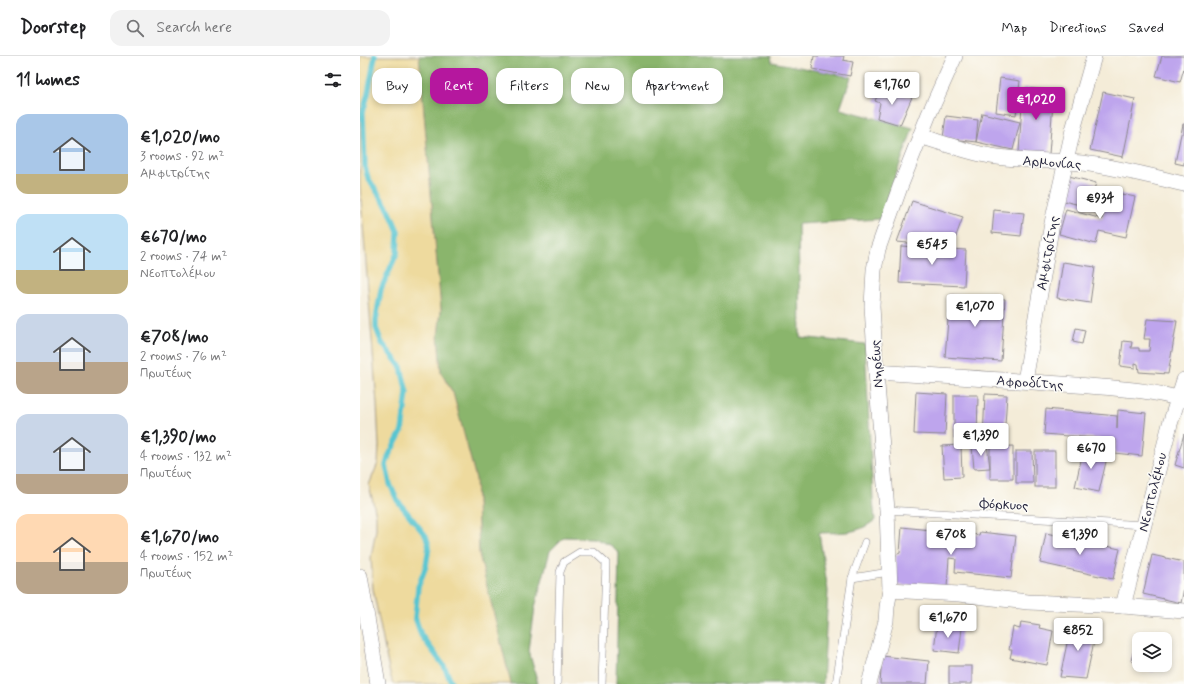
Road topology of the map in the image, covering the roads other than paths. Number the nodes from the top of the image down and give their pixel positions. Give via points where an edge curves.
1 (955, 56) edge
2 (1094, 56) edge
3 (920, 136) junction
4 (1066, 162) junction
5 (1184, 184) edge
6 (876, 372) junction
7 (1184, 380) edge
8 (1025, 381) junction
9 (1181, 399) edge
10 (887, 510) junction
11 (1144, 525) junction
12 (865, 542) dead end
13 (889, 572) junction
14 (360, 576) edge
15 (852, 578) junction
16 (890, 590) junction
17 (1123, 606) junction
18 (1184, 611) edge
19 (378, 684) edge
20 (557, 684) edge
21 (602, 684) edge
22 (836, 684) edge
23 (869, 684) edge

1 - 3 street, Νηρέως
2 - 4 street, Αμφιτρίτης
3 - 4 street, Αρμονίας via 989,156
3 - 6 street, Νηρέως via 875,263 872,306
4 - 5 street, Αρμονίας via 1122,170
4 - 8 street, Αμφιτρίτης via 1052,223
6 - 8 street, Αφροδίτης
6 - 10 street, Νηρέως
7 - 9 street, Νεοπτολέμου
8 - 9 street, Αφροδίτης via 1144,392
9 - 11 street, Νεοπτολέμου via 1170,424
10 - 11 lane, Φόρκυος
10 - 13 street, Νηρέως
11 - 17 street, Νεοπτολέμου
12 - 15 lane
13 - 15 lane
13 - 16 street, Νηρέως
14 - 19 street
15 - 22 lane
16 - 17 street via 1028,602
16 - 23 street, Νηρέως via 886,621
17 - 18 street
20 - 21 lane via 560,572 564,562 580,552 594,552 606,563

